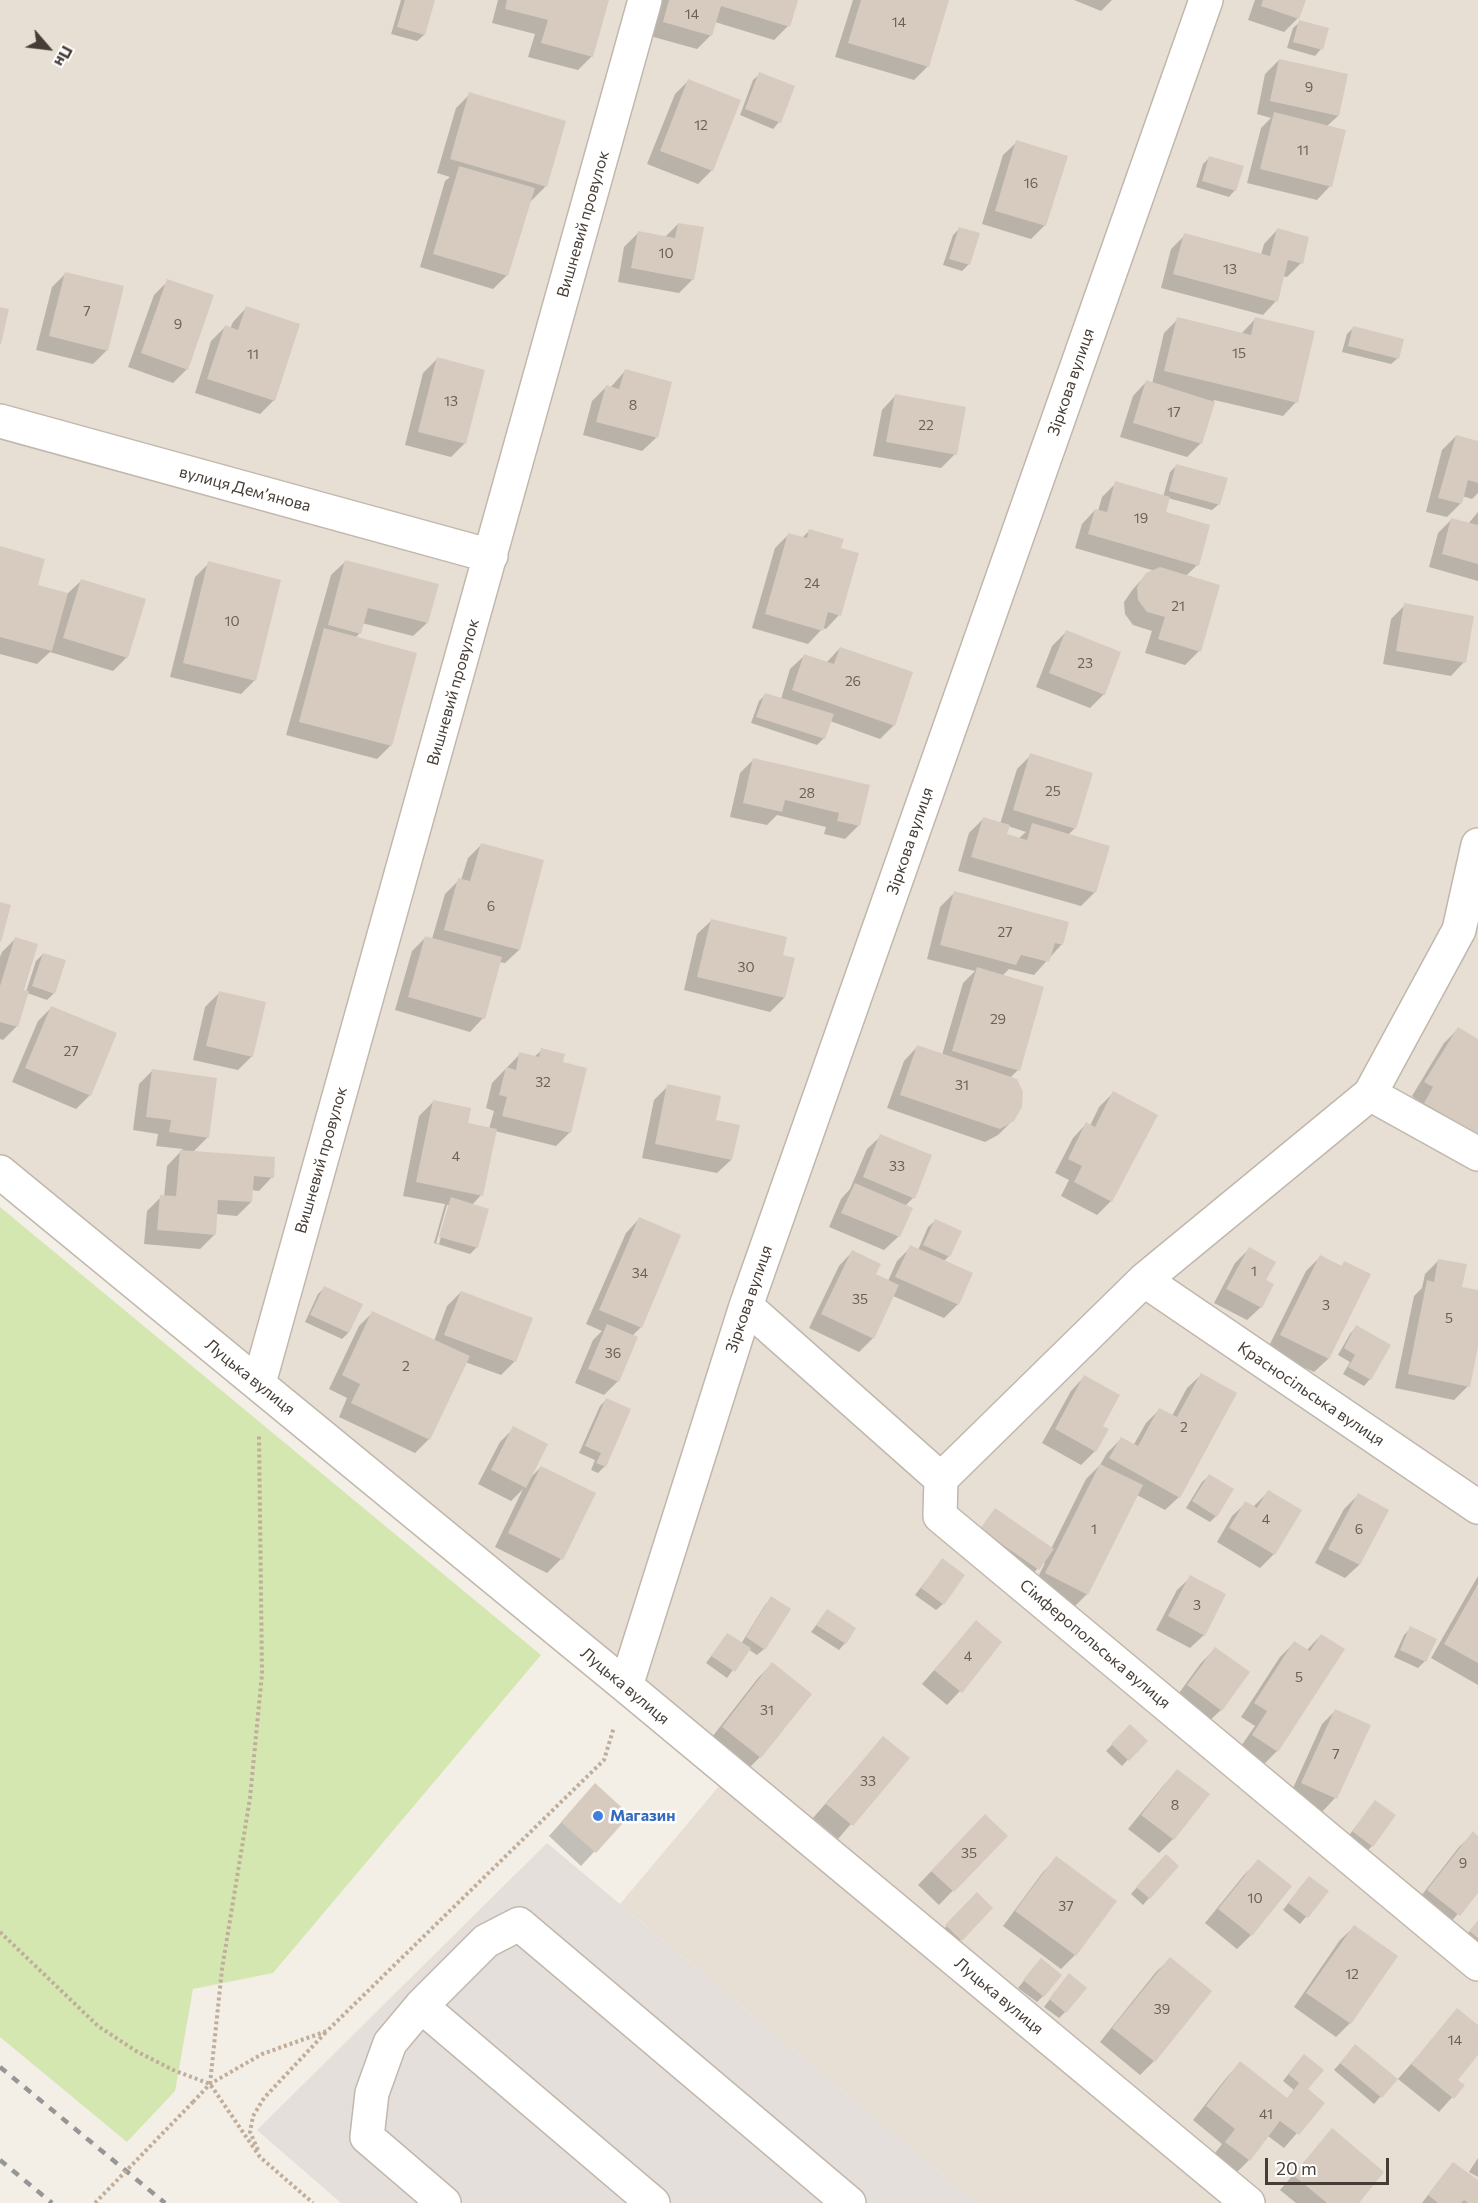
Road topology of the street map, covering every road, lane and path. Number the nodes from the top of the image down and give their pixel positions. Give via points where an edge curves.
1 (645, 0) edge
2 (1206, 0) edge
3 (0, 421) edge
4 (491, 556) junction
5 (1478, 845) edge
6 (1370, 1094) junction
7 (1478, 1154) edge
8 (0, 1172) edge
9 (1144, 1280) junction
10 (746, 1306) junction
11 (259, 1383) junction
12 (940, 1479) junction
13 (1478, 1507) edge
14 (626, 1686) junction
15 (0, 1932) edge
16 (1478, 1964) edge
17 (421, 2006) junction
18 (327, 2031) junction
19 (210, 2084) junction
20 (260, 2157) junction
21 (95, 2203) edge
22 (313, 2203) edge
23 (444, 2203) edge
24 (653, 2203) edge
25 (849, 2203) edge
26 (1248, 2203) edge

1 - 4 street, Вишневий провулок
2 - 10 street, Зіркова вулиця
3 - 4 street, вулиця Демʼянова
4 - 11 street, Вишневий провулок
5 - 6 street via 1459,930
6 - 7 street
6 - 9 street
8 - 11 street, Луцька вулиця
9 - 12 street
9 - 13 street, Красносільська вулиця
10 - 12 street
10 - 14 street, Зіркова вулиця
11 - 14 street, Луцька вулиця
11 - 19 path via 262,1674 250,1798 222,1969
12 - 16 street, Сімферопольська вулиця via 940,1516
14 - 18 path via 604,1760
14 - 26 street, Луцька вулиця
15 - 19 path via 98,2026 136,2051
17 - 23 street via 390,2043 372,2093 367,2137
17 - 24 street
17 - 25 street via 486,1941 519,1924
18 - 19 path via 262,2054
18 - 20 path via 264,2098 253,2116 250,2132
19 - 20 path
19 - 21 path, bridge
20 - 22 path

